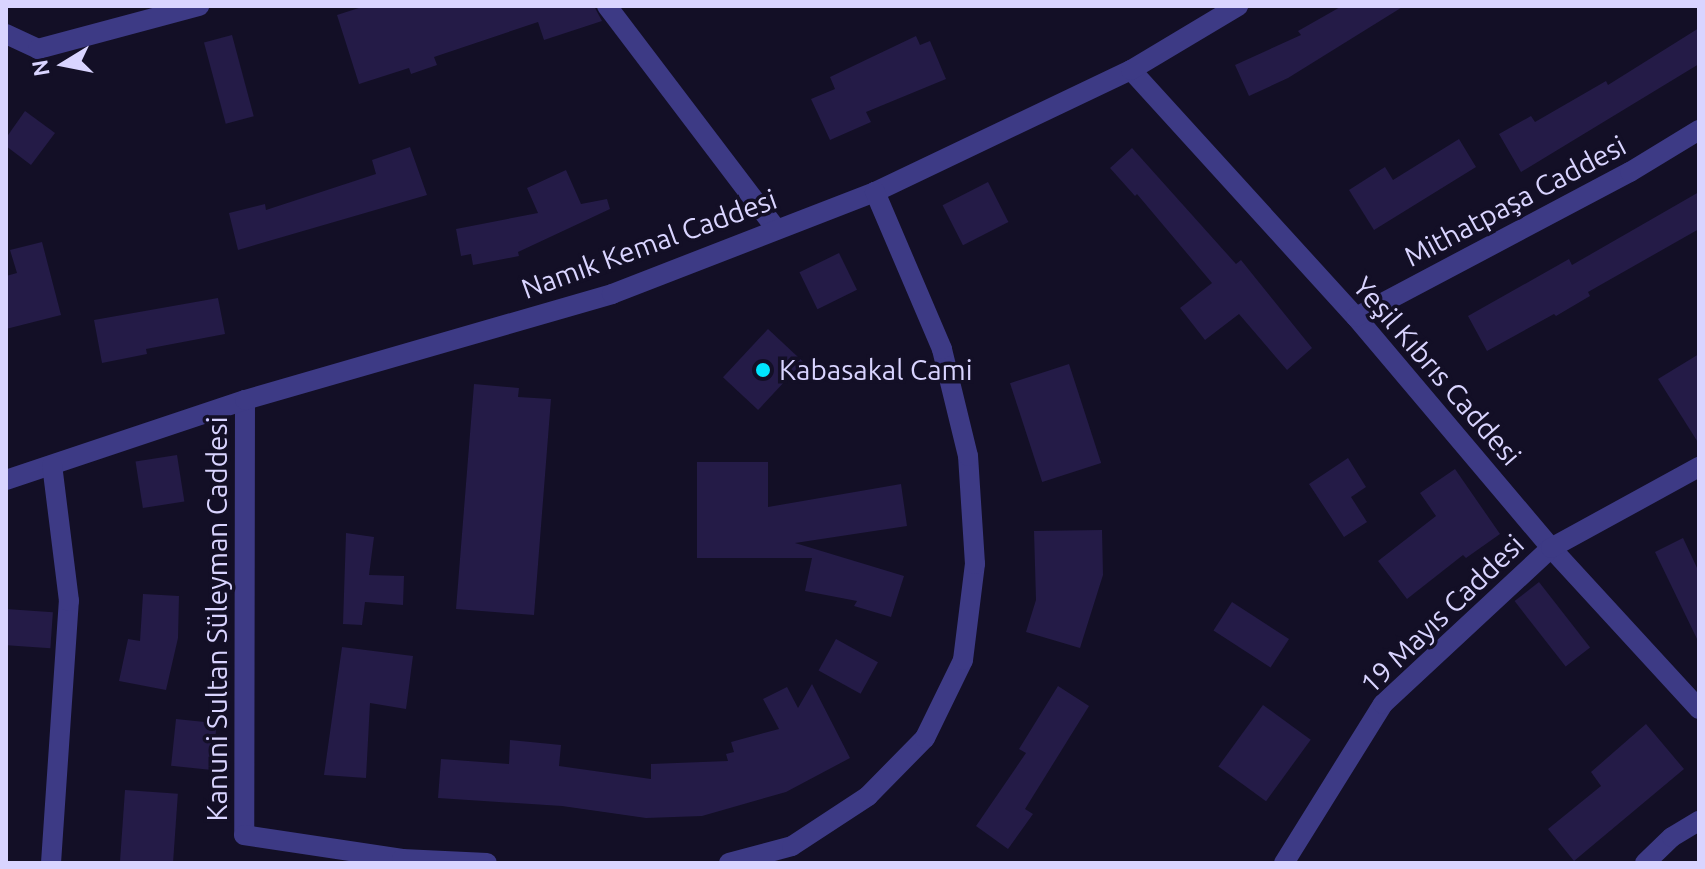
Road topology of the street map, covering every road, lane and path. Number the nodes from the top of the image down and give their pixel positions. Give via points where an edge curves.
1 (199, 6) edge
2 (607, 6) edge
3 (1238, 6) edge
4 (6, 34) edge
5 (1131, 70) junction
6 (1699, 130) edge
7 (875, 192) junction
8 (776, 229) junction
9 (1356, 317) junction
10 (245, 400) junction
11 (52, 465) junction
12 (1699, 467) edge
13 (6, 480) edge
14 (1551, 548) junction
15 (1699, 709) edge
16 (1699, 821) edge
17 (402, 861) edge
18 (51, 863) edge
19 (487, 863) edge
20 (729, 863) edge
21 (1284, 863) edge
22 (1645, 863) edge

1 - 4 street via 38,49
2 - 8 street
3 - 5 street, Namık Kemal Caddesi
5 - 7 street, Namık Kemal Caddesi
5 - 9 street, Yeşil Kıbrıs Caddesi
6 - 9 street, Mithatpaşa Caddesi
7 - 8 street, Namık Kemal Caddesi
7 - 20 street via 942,349 968,456 975,564 963,660 925,738 868,796 792,846
8 - 10 street, Namık Kemal Caddesi via 612,294
9 - 14 street, Yeşil Kıbrıs Caddesi
10 - 11 street, Namık Kemal Caddesi
10 - 17 street, Kanuni Sultan Süleyman Caddesi via 244,835
11 - 13 street, Namık Kemal Caddesi
11 - 18 street via 69,601
12 - 14 street, 19 Mayıs Caddesi
14 - 15 street, Yeşil Kıbrıs Caddesi
14 - 21 street, 19 Mayıs Caddesi via 1383,704
16 - 22 street
17 - 19 street, Kanuni Sultan Süleyman Caddesi

